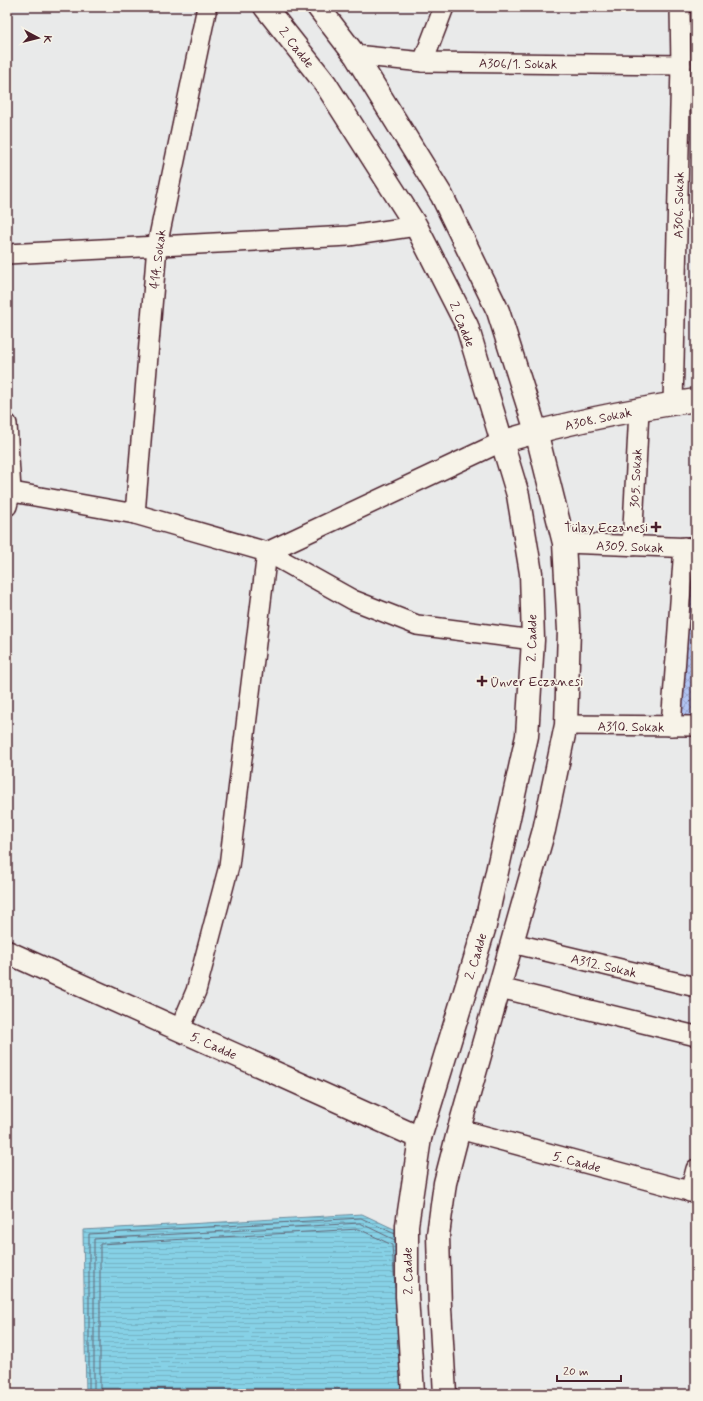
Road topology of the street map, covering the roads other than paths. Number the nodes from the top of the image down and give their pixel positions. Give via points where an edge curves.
1 (207, 7) edge
2 (265, 7) edge
3 (318, 7) edge
4 (444, 7) edge
5 (680, 7) edge
6 (355, 55) junction
7 (423, 62) junction
8 (680, 65) junction
9 (416, 226) junction
10 (157, 246) junction
11 (7, 254) edge
12 (696, 400) edge
13 (673, 404) junction
14 (638, 410) junction
15 (7, 424) edge
16 (536, 431) junction
17 (501, 442) junction
18 (8, 496) edge
19 (135, 514) junction
20 (564, 543) junction
21 (632, 546) junction
22 (690, 547) edge
23 (267, 552) junction
24 (533, 640) junction
25 (566, 725) junction
26 (671, 726) junction
27 (696, 726) edge
28 (512, 943) junction
29 (7, 952) edge
30 (696, 987) edge
31 (500, 988) junction
32 (180, 1029) junction
33 (696, 1036) edge
34 (459, 1129) junction
35 (420, 1138) junction
36 (696, 1169) edge
37 (693, 1193) edge
38 (413, 1394) edge
39 (445, 1394) edge

1 - 10 street, 414. Sokak
2 - 9 main road, 2. Cadde via 325,83
3 - 6 main road
4 - 7 street
5 - 8 street, A306. Sokak
6 - 7 street, A306/1. Sokak
6 - 16 main road via 442,196 498,311
7 - 8 street, A306/1. Sokak
8 - 13 street, A306. Sokak
9 - 10 street via 349,236
9 - 17 main road, 2. Cadde via 467,326
10 - 11 street
10 - 19 street, 414. Sokak
12 - 13 main road, A308. Sokak
13 - 14 main road, A308. Sokak
14 - 16 main road, A308. Sokak
14 - 21 street, 305. Sokak
15 - 18 street
16 - 17 main road, A308. Sokak
16 - 20 main road
17 - 23 street
17 - 24 main road, 2. Cadde via 518,495 531,573
18 - 19 street
19 - 23 street
20 - 21 street, A309. Sokak
20 - 25 main road via 569,630
21 - 22 street, A309. Sokak
22 - 26 street
23 - 24 street via 353,600 417,625
23 - 32 street via 229,866 196,991
24 - 35 main road, 2. Cadde via 527,736 485,926
25 - 26 street, A310. Sokak
25 - 28 main road via 544,830
26 - 27 street, A310. Sokak
28 - 30 street, A312. Sokak
28 - 31 main road
29 - 32 main road, 5. Cadde
31 - 33 street
31 - 34 main road
32 - 35 main road, 5. Cadde
34 - 37 street, 5. Cadde
34 - 39 main road via 445,1183 438,1235
35 - 38 main road, 2. Cadde via 407,1225 407,1296
36 - 37 street

